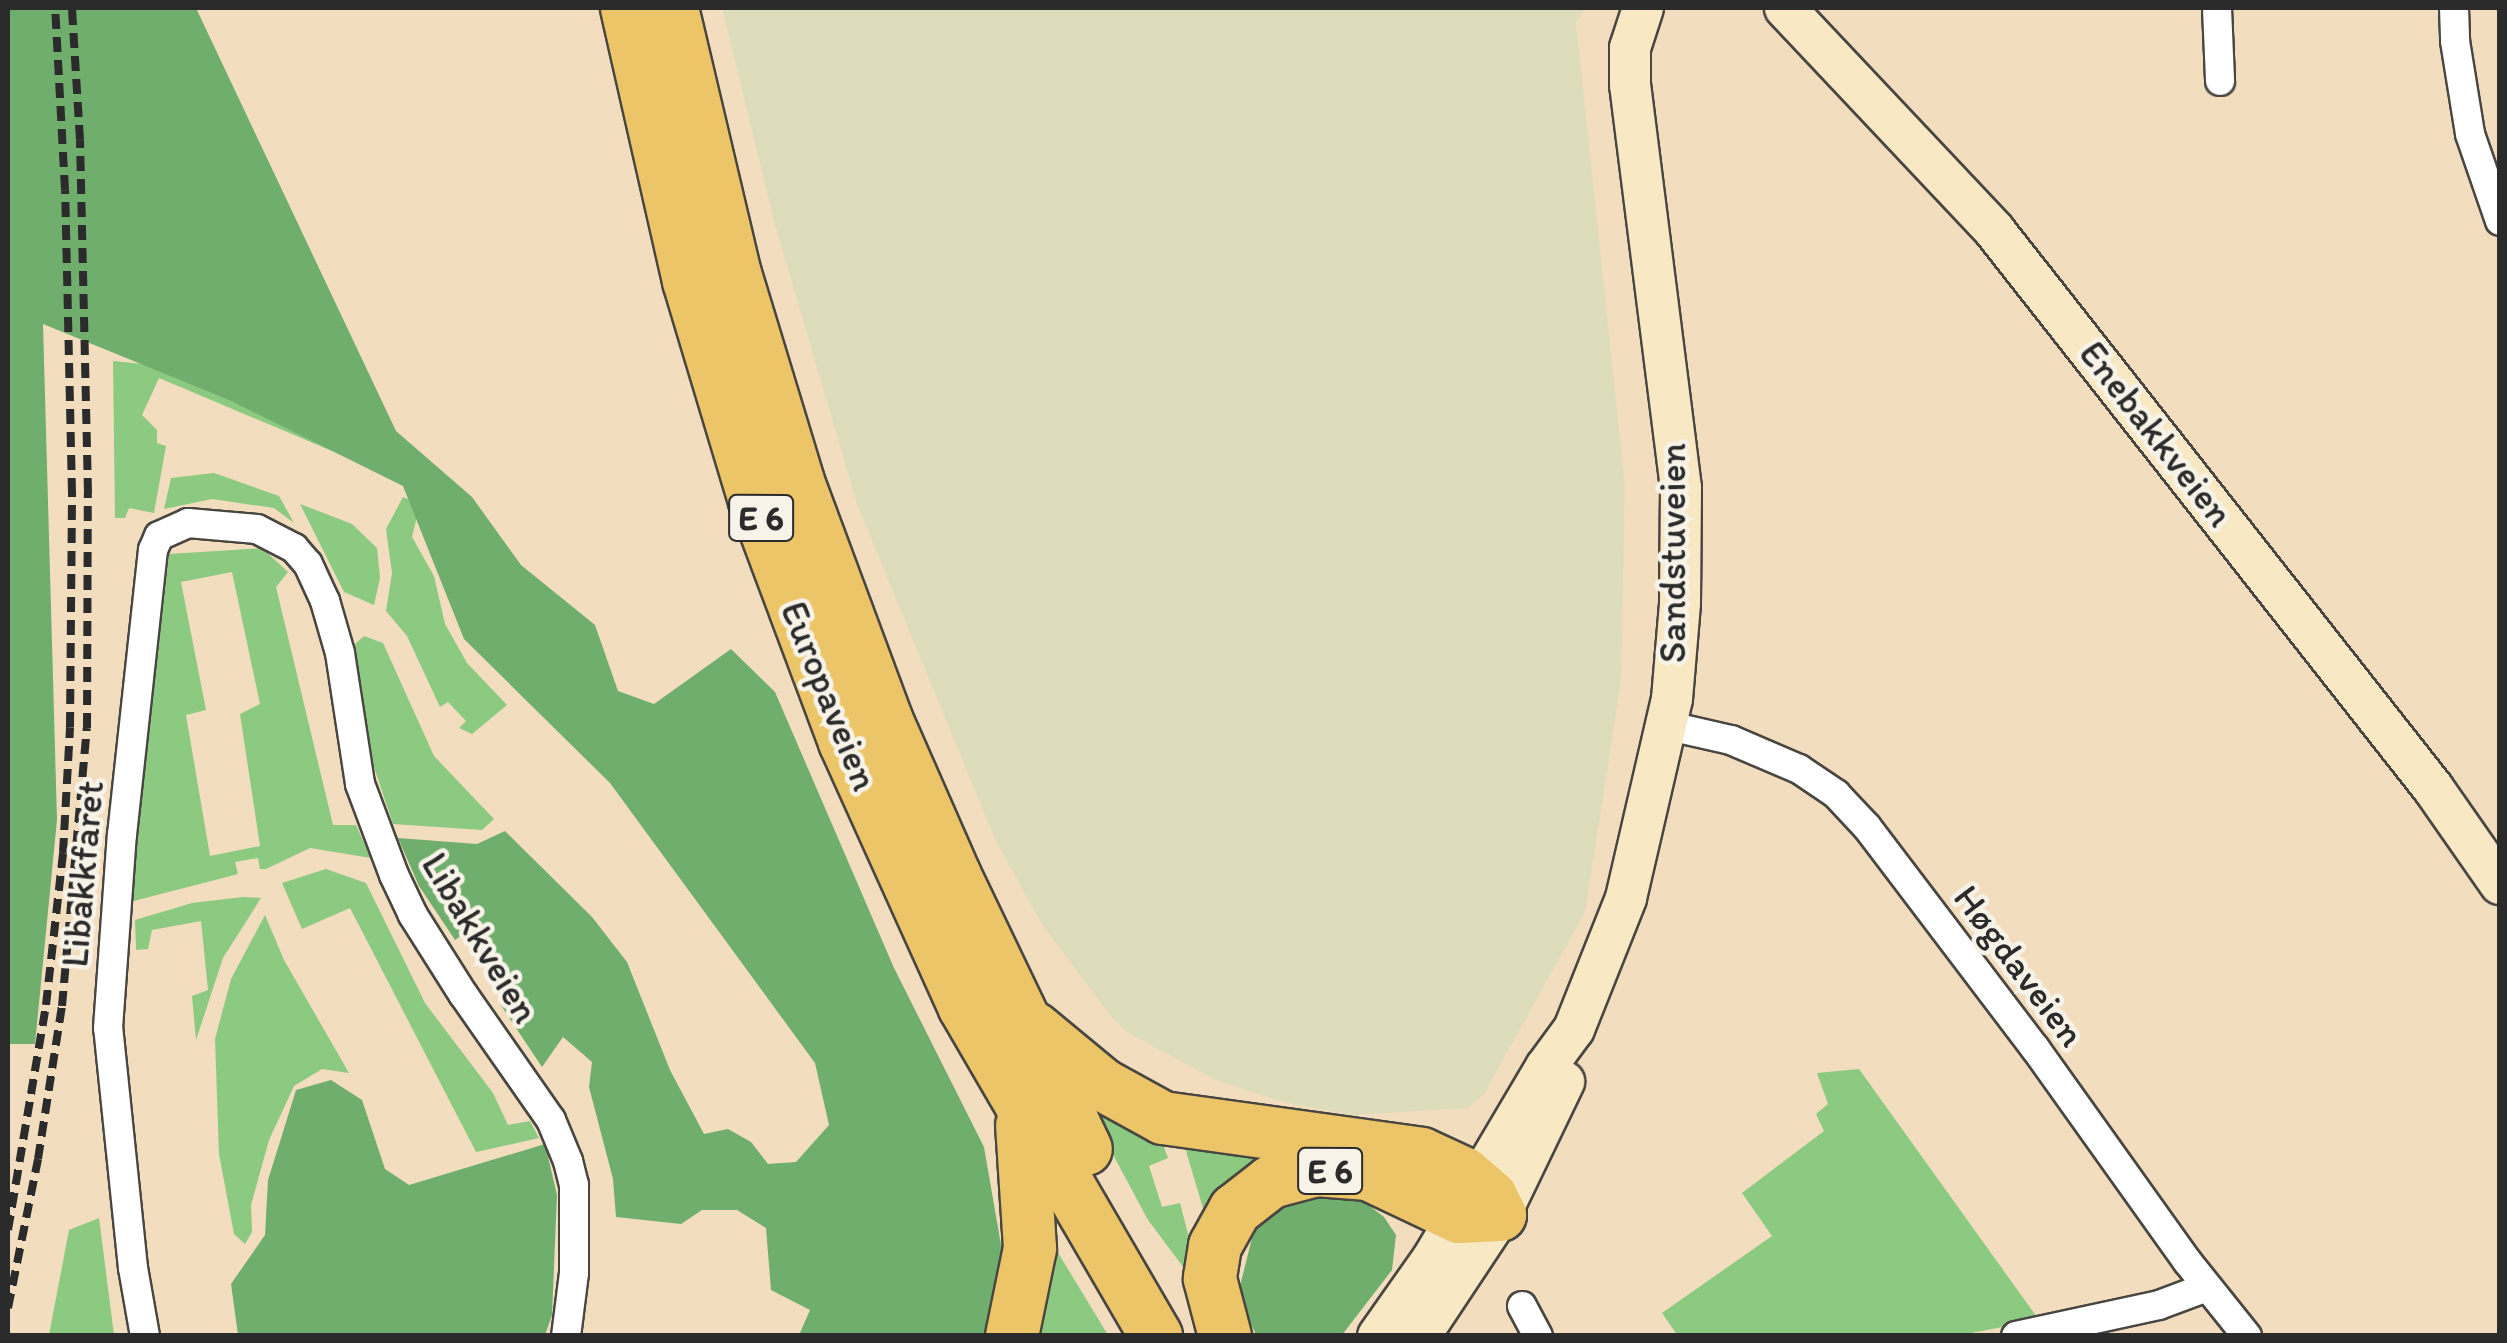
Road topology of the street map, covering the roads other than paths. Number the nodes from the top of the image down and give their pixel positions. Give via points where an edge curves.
1 (627, 8) edge
2 (672, 8) edge
3 (1643, 8) edge
4 (1785, 8) edge
5 (2217, 8) edge
6 (2454, 8) edge
7 (2220, 81) dead end
8 (2500, 221) edge
9 (270, 534) joint
10 (1665, 726) junction
11 (2500, 884) edge
12 (1025, 1021) junction
13 (1019, 1099) junction
14 (1028, 1183) junction
15 (1479, 1206) junction
16 (2208, 1287) junction
17 (1522, 1306) dead end
18 (144, 1336) edge
19 (566, 1336) edge
20 (1012, 1336) edge
21 (1118, 1336) edge
22 (1156, 1336) edge
23 (1196, 1336) edge
24 (1225, 1336) edge
25 (1378, 1336) edge
26 (1420, 1336) edge
27 (1538, 1336) edge
28 (2016, 1336) edge
29 (2248, 1336) edge

1 - 13 highway, Europaveien / E 6 via 688,281 767,536 845,742 930,935
2 - 12 highway, Europaveien / E 6 via 735,274 798,482 886,719
3 - 10 main road, Sandstuveien via 1630,48 1630,85 1681,488 1680,604
4 - 11 main road, Enebakkveien via 1994,230 2433,788
5 - 7 street
6 - 8 street via 2470,134
9 - 18 street, Libakkfaret via 188,524 159,536 153,550 108,1028
9 - 19 street, Libakkveien via 308,564 326,601 360,784 407,902 551,1120 568,1161 574,1273
10 - 15 main road, Sandstuveien via 1626,898 1574,1030 1559,1098
10 - 16 street, Høgdaveien via 1731,740 1800,768 1867,826
12 - 15 highway, E 6 via 1103,1084 1163,1118 1422,1154 1450,1166
12 - 23 highway, Europaveien / E 6 via 1089,1156
13 - 14 highway, E 6
13 - 22 highway, Europaveien / E 6
14 - 20 highway, E 6 via 1030,1248
14 - 21 highway, E 6
15 - 24 highway, E 6 via 1368,1174 1316,1170 1271,1182 1234,1210 1215,1246 1210,1278
15 - 25 main road, Sandstuveien
15 - 26 main road, Sandstuveien
16 - 28 street via 2159,1306
16 - 29 street, Høgdaveien
17 - 27 street

